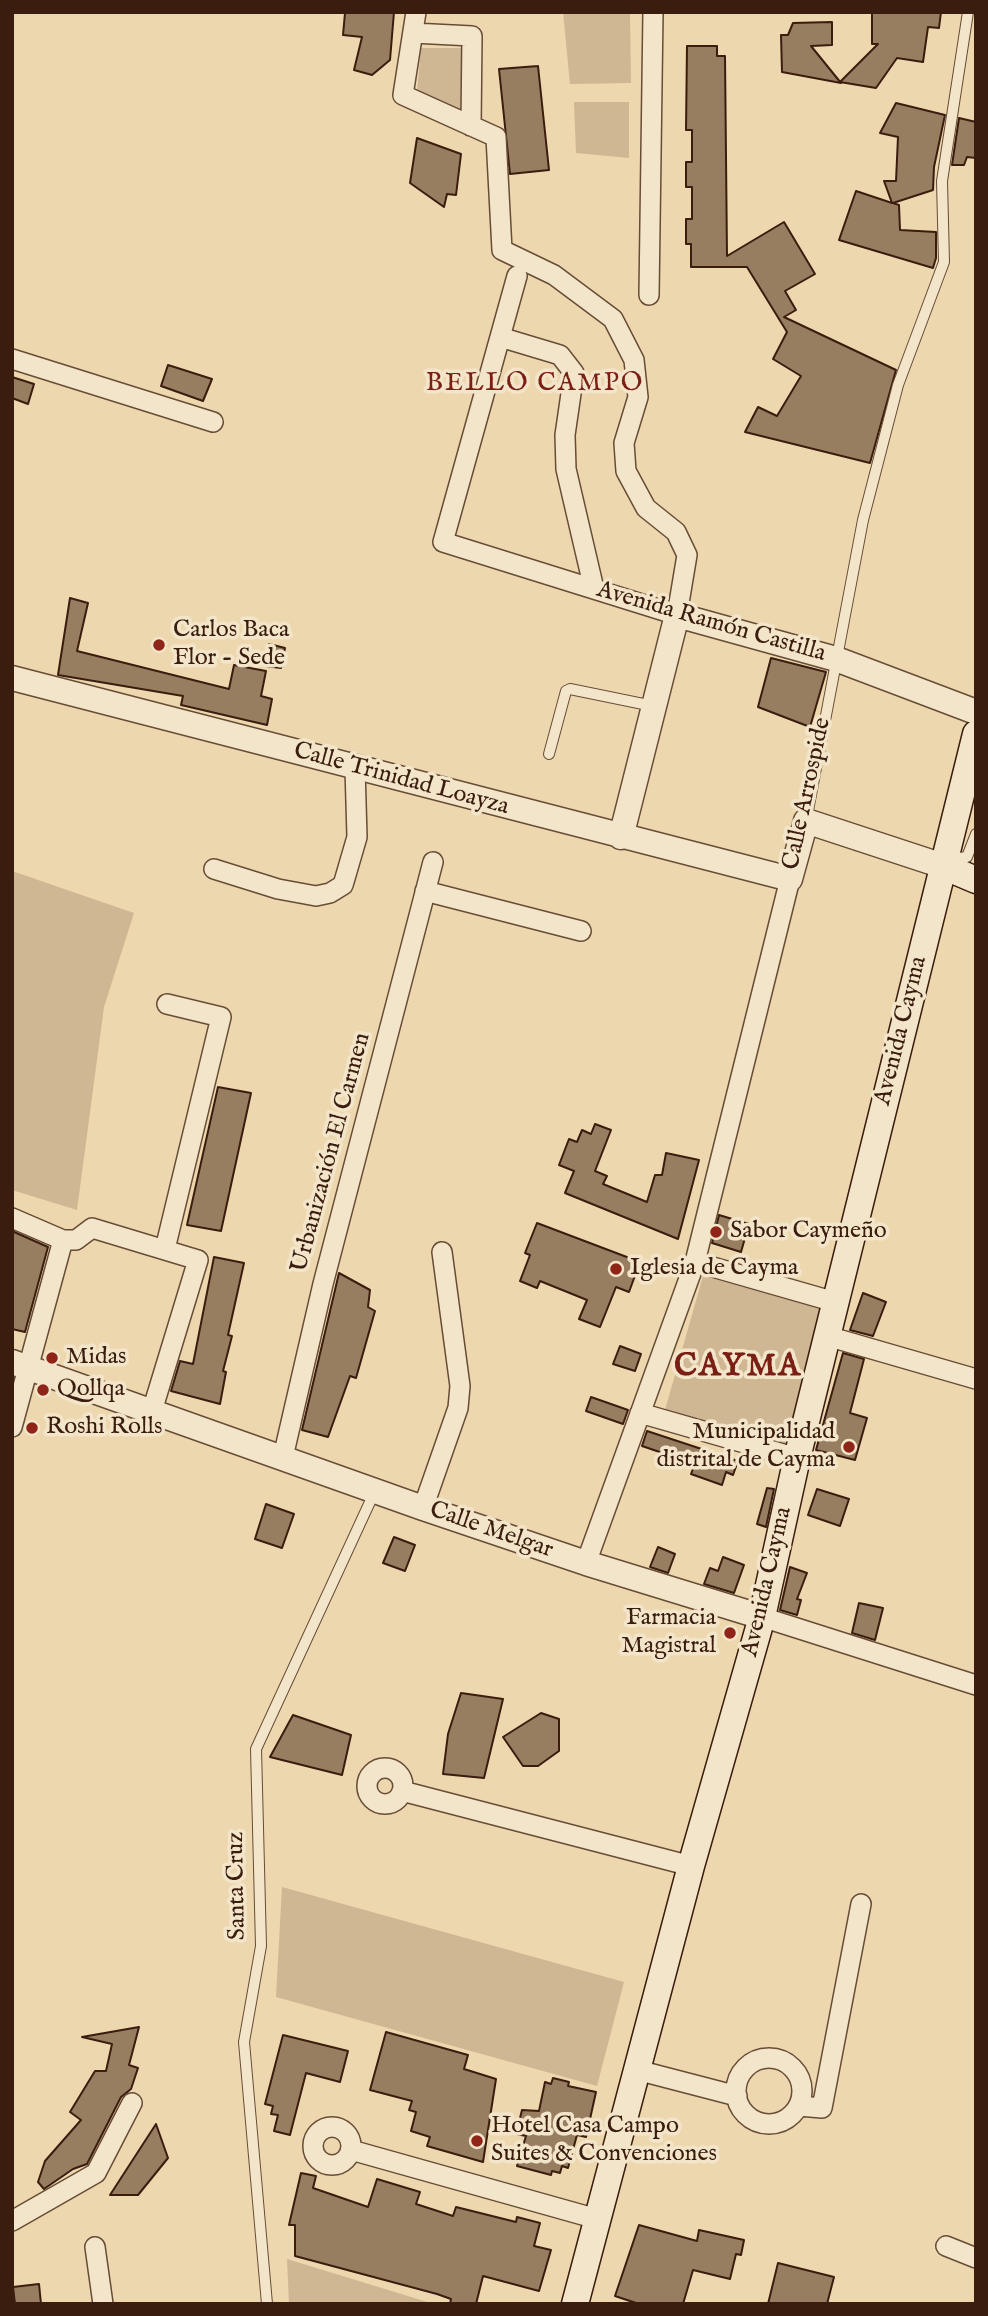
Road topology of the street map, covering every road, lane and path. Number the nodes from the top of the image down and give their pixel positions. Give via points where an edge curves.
1 (416, 12) edge
2 (653, 12) edge
3 (968, 12) edge
4 (413, 33) junction
5 (471, 126) junction
6 (517, 276) dead end
7 (649, 295) dead end
8 (500, 337) junction
9 (12, 359) edge
10 (214, 422) dead end
11 (594, 589) junction
12 (677, 615) junction
13 (836, 659) junction
14 (12, 678) edge
15 (654, 706) junction
16 (976, 712) edge
17 (976, 734) edge
18 (548, 754) dead end
19 (355, 768) junction
20 (806, 821) junction
21 (968, 829) edge
22 (621, 837) junction
23 (433, 862) dead end
24 (963, 868) edge
25 (214, 869) dead end
26 (790, 879) junction
27 (425, 891) junction
28 (581, 931) dead end
29 (167, 1004) dead end
30 (12, 1217) edge
31 (64, 1240) junction
32 (165, 1249) junction
33 (442, 1252) dead end
34 (695, 1262) junction
35 (835, 1302) junction
36 (827, 1336) junction
37 (21, 1365) edge
38 (976, 1379) edge
39 (152, 1411) junction
40 (640, 1413) junction
41 (12, 1427) edge
42 (283, 1457) junction
43 (797, 1458) junction
44 (376, 1491) junction
45 (423, 1508) junction
46 (586, 1563) junction
47 (762, 1617) junction
48 (976, 1685) edge
49 (402, 1791) dead end
50 (691, 1866) junction
51 (861, 1904) dead end
52 (637, 2070) junction
53 (737, 2096) junction
54 (132, 2103) dead end
55 (799, 2106) junction
56 (351, 2150) dead end
57 (597, 2219) junction
58 (12, 2221) edge
59 (946, 2246) dead end
60 (95, 2247) dead end
61 (976, 2258) edge
62 (103, 2304) edge
63 (267, 2304) edge
64 (575, 2304) edge

1 - 4 street
2 - 7 street
3 - 13 lane, Calle Arrospide via 942,181 944,262 898,385 863,520
4 - 5 street via 403,95
4 - 5 street via 472,36
5 - 12 street via 496,137 502,250 554,275 612,319 634,360 638,397 624,443 626,471 646,508 676,532 687,555
6 - 8 street
8 - 11 street via 560,355 574,373 565,435 566,469
8 - 11 street, Avenida Ramón Castilla via 443,542
9 - 10 street
11 - 12 street, Avenida Ramón Castilla
12 - 13 street, Avenida Ramón Castilla
12 - 15 street
13 - 16 street, Avenida Ramón Castilla
13 - 20 lane, Calle Arrospide
14 - 19 street, Calle Trinidad Loayza
15 - 18 lane via 570,689
15 - 22 street
17 - 21 main road, Avenida Cayma
19 - 22 street, Calle Trinidad Loayza
19 - 25 street via 357,836 343,885 316,896
20 - 24 street
20 - 26 street, Calle Arrospide
21 - 24 main road, Avenida Cayma
22 - 26 street, Calle Trinidad Loayza
23 - 27 street, Urbanización El Carmen
24 - 35 main road, Avenida Cayma
26 - 34 street, Calle Arrospide
27 - 28 street
27 - 42 street, Urbanización El Carmen
29 - 32 street via 221,1017
30 - 31 street
31 - 32 street via 76,1240 92,1228
31 - 37 street
32 - 39 street via 198,1260
33 - 45 street via 460,1386 458,1408
34 - 35 street
34 - 40 street, Calle Arrospide
35 - 36 main road, Avenida Cayma
36 - 38 street
36 - 43 main road, Avenida Cayma
37 - 39 street, Calle Melgar
37 - 41 street
39 - 42 street, Calle Melgar
40 - 43 street
40 - 46 street, Calle Arrospide
42 - 44 street, Calle Melgar
43 - 47 main road, Avenida Cayma
44 - 45 street, Calle Melgar
44 - 63 lane, Santa Cruz via 256,1749 261,1946 244,2042
45 - 46 street, Calle Melgar
46 - 47 street, Calle Melgar
47 - 48 street, Calle Melgar
47 - 50 main road, Avenida Cayma
49 - 50 street
50 - 52 main road, Avenida Cayma
51 - 55 street via 822,2108
52 - 53 street
52 - 57 main road, Avenida Cayma
53 - 55 street via 746,2115 764,2124 785,2121
53 - 55 street via 746,2068 775,2059 799,2076
54 - 58 street via 96,2173
56 - 57 street
57 - 64 main road, Avenida Cayma
59 - 61 street
60 - 62 street

